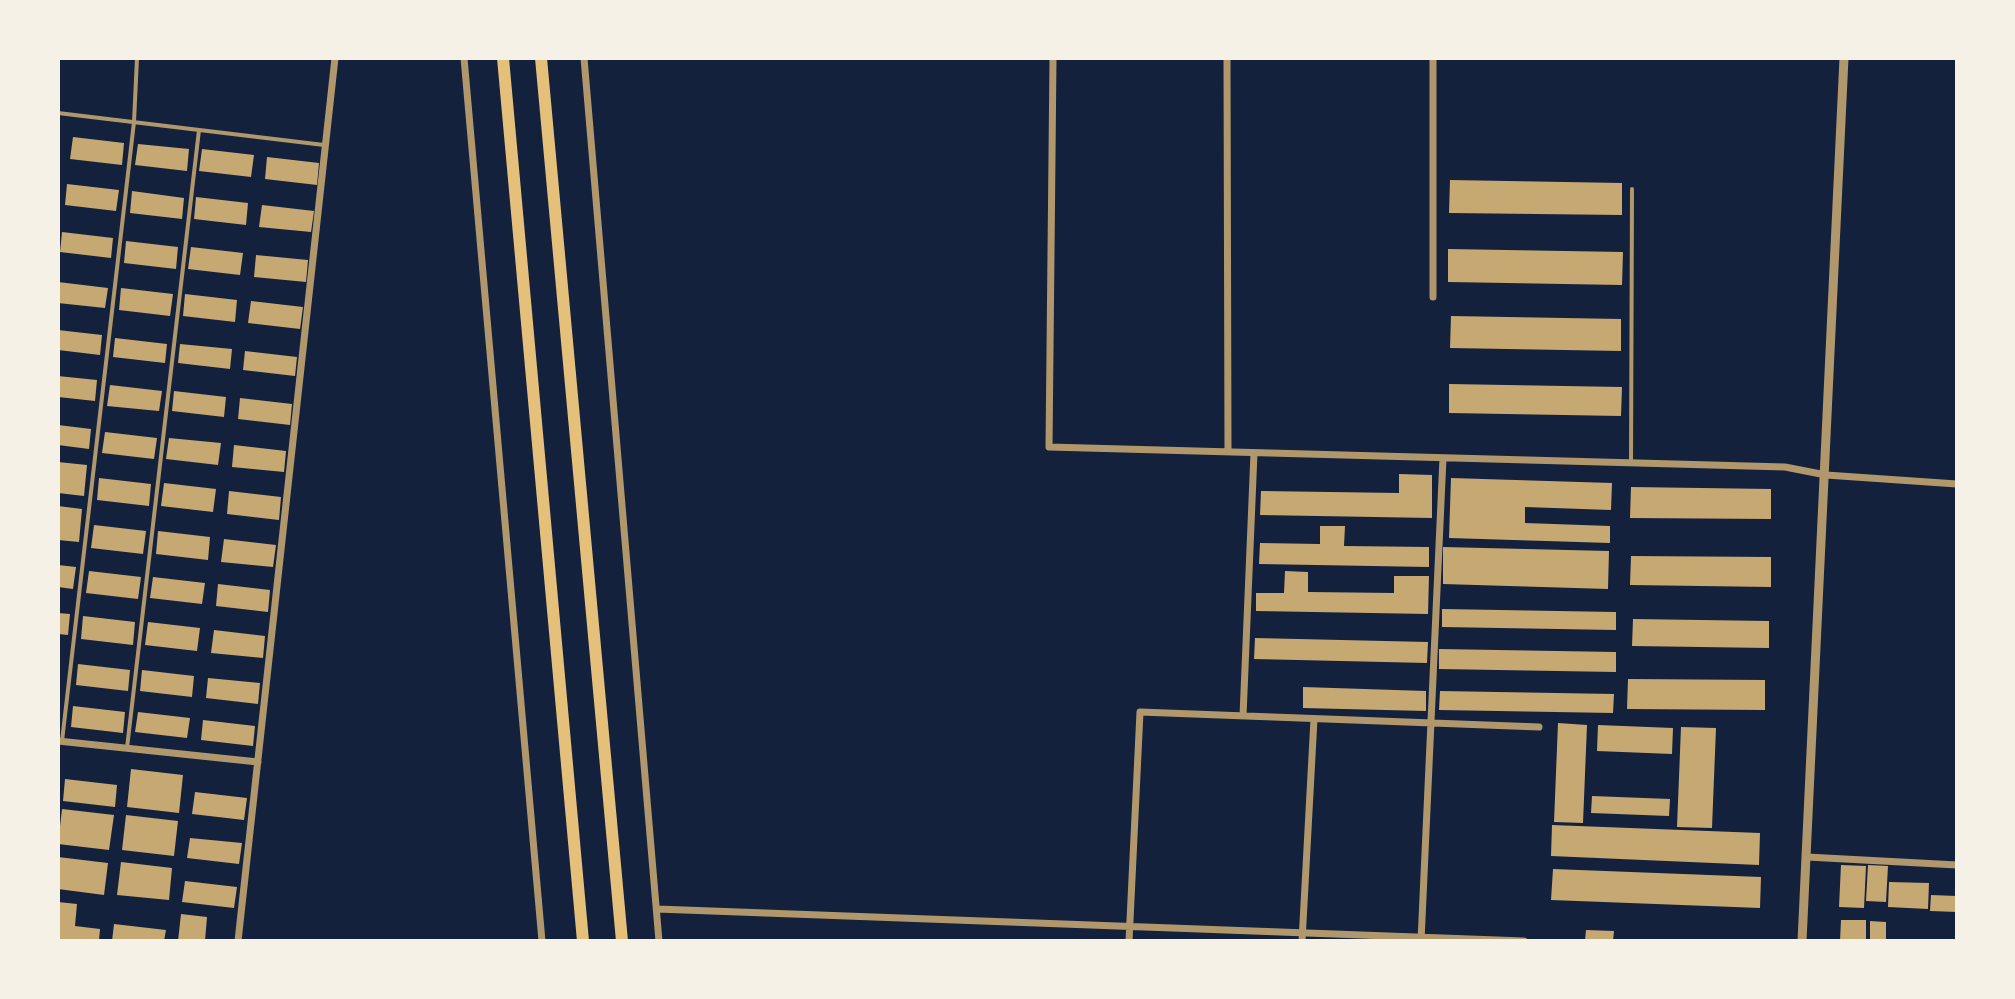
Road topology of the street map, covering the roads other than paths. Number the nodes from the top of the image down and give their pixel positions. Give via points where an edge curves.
1 (137, 58) edge
2 (335, 58) edge
3 (464, 58) edge
4 (503, 58) edge
5 (541, 58) edge
6 (584, 58) edge
7 (1053, 58) edge
8 (1227, 58) edge
9 (1433, 58) edge
10 (1844, 58) edge
11 (58, 113) edge
12 (134, 122) junction
13 (199, 130) junction
14 (326, 145) junction
15 (1632, 189) dead end
16 (1433, 297) dead end
17 (1228, 452) junction
18 (1254, 453) junction
19 (1443, 458) junction
20 (1631, 462) junction
21 (1826, 475) junction
22 (1957, 484) edge
23 (1243, 716) junction
24 (1314, 719) junction
25 (1431, 723) junction
26 (1539, 727) dead end
27 (60, 741) edge
28 (127, 748) junction
29 (258, 762) junction
30 (1807, 857) junction
31 (1957, 865) edge
32 (657, 909) junction
33 (1130, 926) junction
34 (1302, 937) edge
35 (1421, 940) edge
36 (238, 941) edge
37 (542, 941) edge
38 (583, 941) edge
39 (622, 941) edge
40 (659, 941) edge
41 (1129, 941) edge
42 (1524, 941) edge
43 (1802, 941) edge

1 - 12 lane
2 - 14 street
3 - 37 street
4 - 38 highway
5 - 39 highway
6 - 32 street
7 - 17 street via 1049,447
8 - 17 street
9 - 16 street
10 - 21 street
11 - 12 lane
12 - 13 lane
12 - 27 lane
13 - 14 lane
13 - 28 lane
14 - 29 street
15 - 20 lane
17 - 18 street
18 - 19 street
18 - 23 street
19 - 20 street
19 - 25 street
20 - 21 street via 1785,467
21 - 22 street
21 - 30 street
23 - 24 street
23 - 33 street via 1140,712
24 - 25 street
24 - 34 street
25 - 26 street
25 - 35 street
27 - 28 street
28 - 29 street
29 - 36 street
30 - 31 street
30 - 43 street
32 - 33 street
32 - 40 street
33 - 34 street
33 - 41 street
34 - 35 street
35 - 42 street

